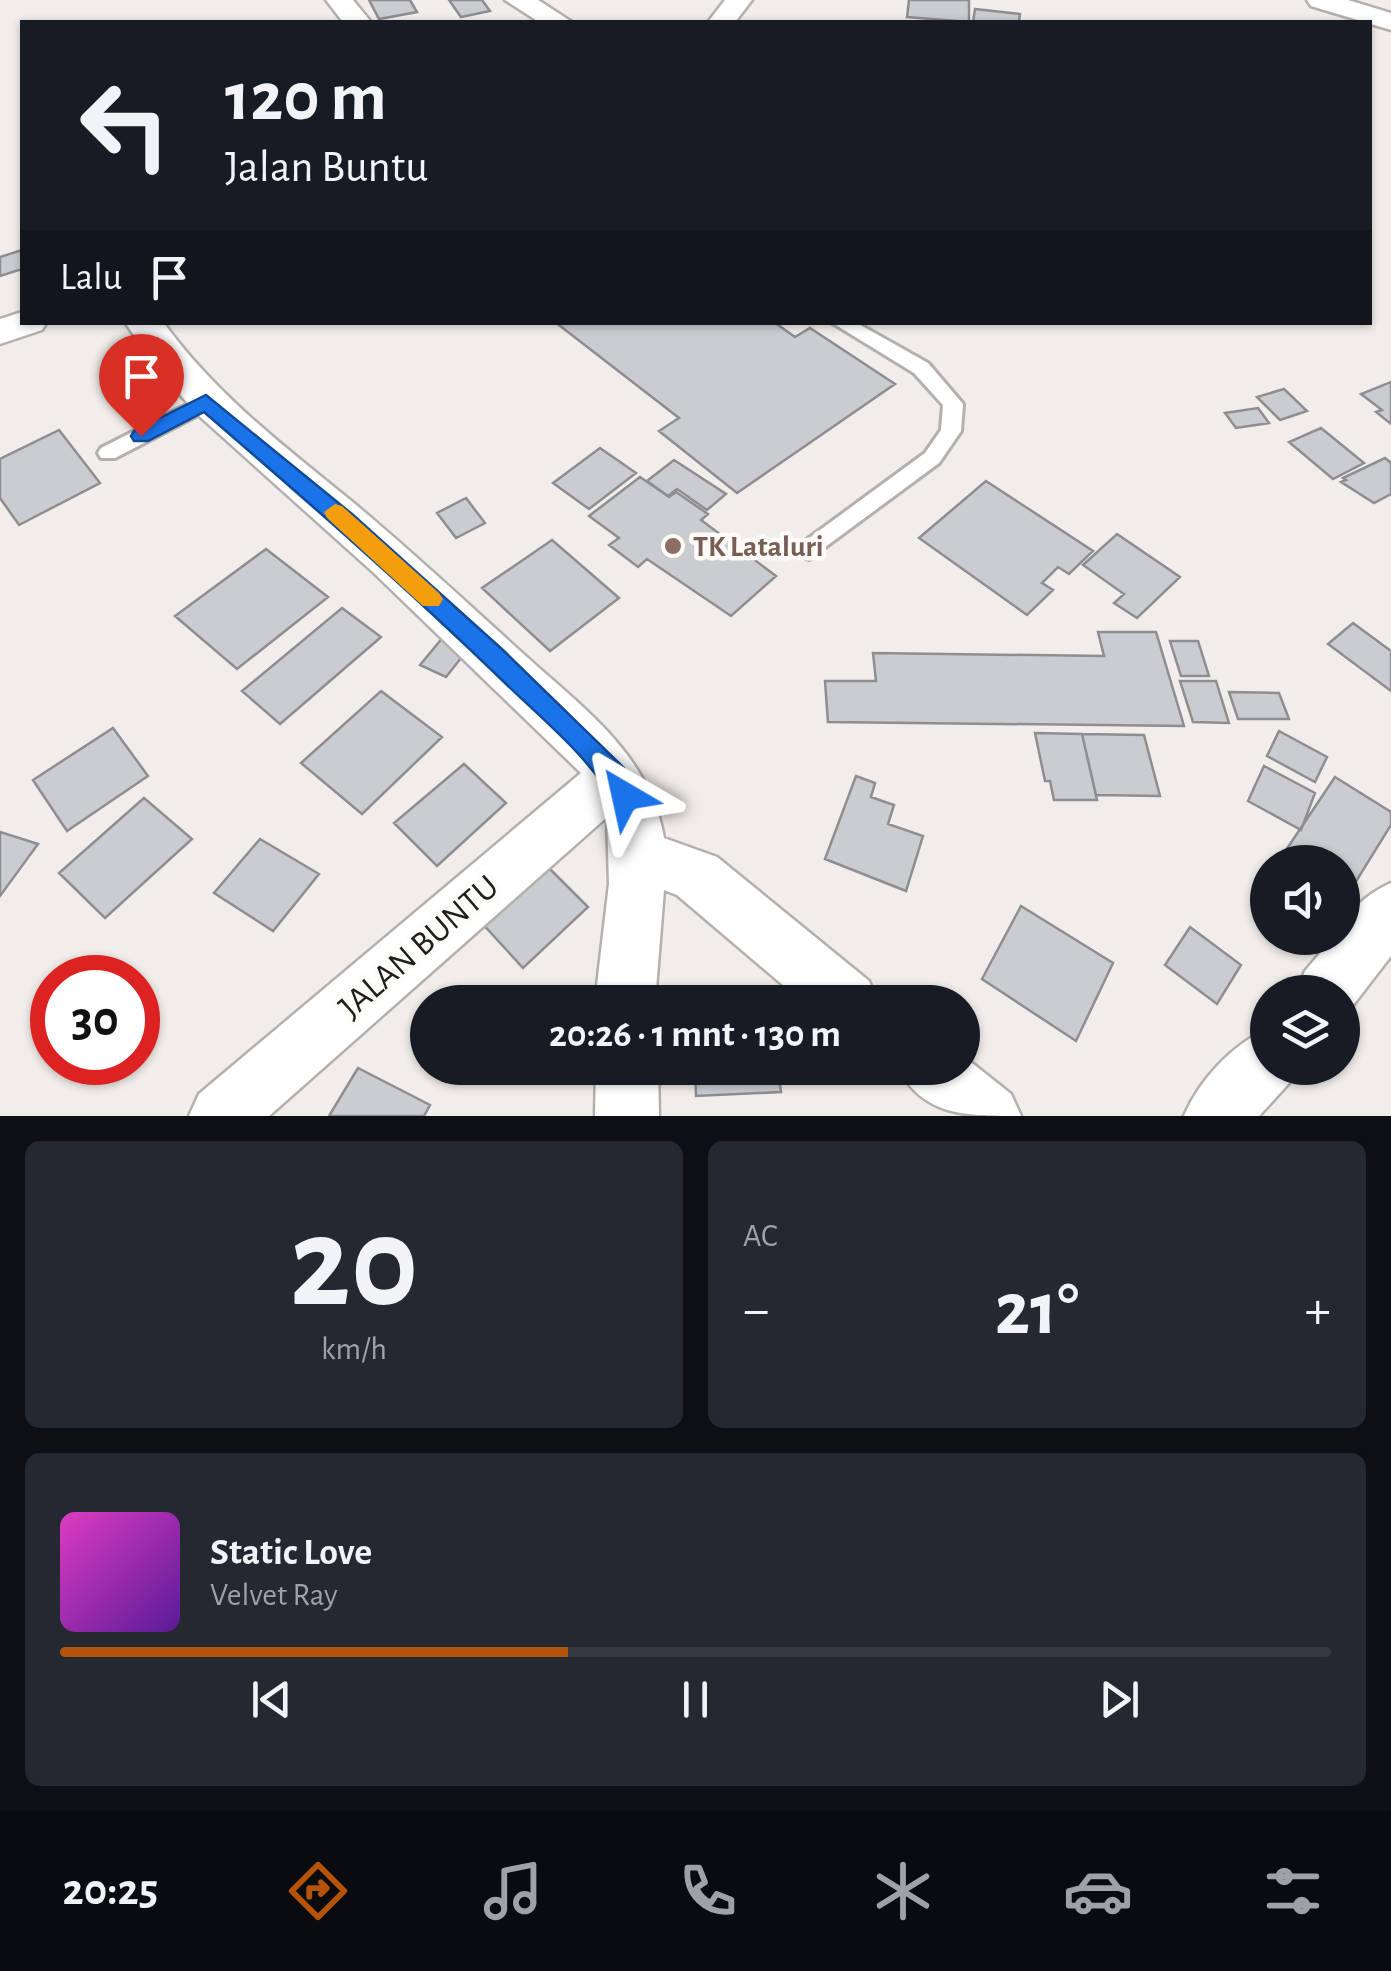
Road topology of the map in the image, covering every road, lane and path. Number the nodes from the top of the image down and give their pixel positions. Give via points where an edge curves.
1 (339, 0) edge
2 (518, 0) edge
3 (739, 0) edge
4 (1319, 0) edge
5 (355, 20) edge
6 (554, 20) edge
7 (723, 20) edge
8 (1352, 20) edge
9 (1391, 22) edge
10 (145, 325) edge
11 (845, 325) edge
12 (206, 402) junction
13 (108, 453) dead end
14 (809, 550) dead end
15 (614, 777) junction
16 (638, 867) junction
17 (1391, 911) edge
18 (1340, 975) edge
19 (628, 985) edge
20 (828, 985) edge
21 (1250, 1079) edge
22 (626, 1085) edge
23 (950, 1085) edge
24 (220, 1116) edge
25 (627, 1116) edge
26 (989, 1116) edge
27 (1216, 1116) edge

1 - 5 street
2 - 6 street
3 - 7 street
4 - 8 street
4 - 9 street
10 - 12 street
11 - 14 lane via 921,368 953,404 951,431 932,458
12 - 13 lane
12 - 15 street via 496,658
15 - 16 street via 633,812
15 - 24 street, JALAN BUNTU
16 - 19 street
16 - 20 street via 672,863 697,876
17 - 18 street
21 - 27 street
22 - 25 street
23 - 26 street

